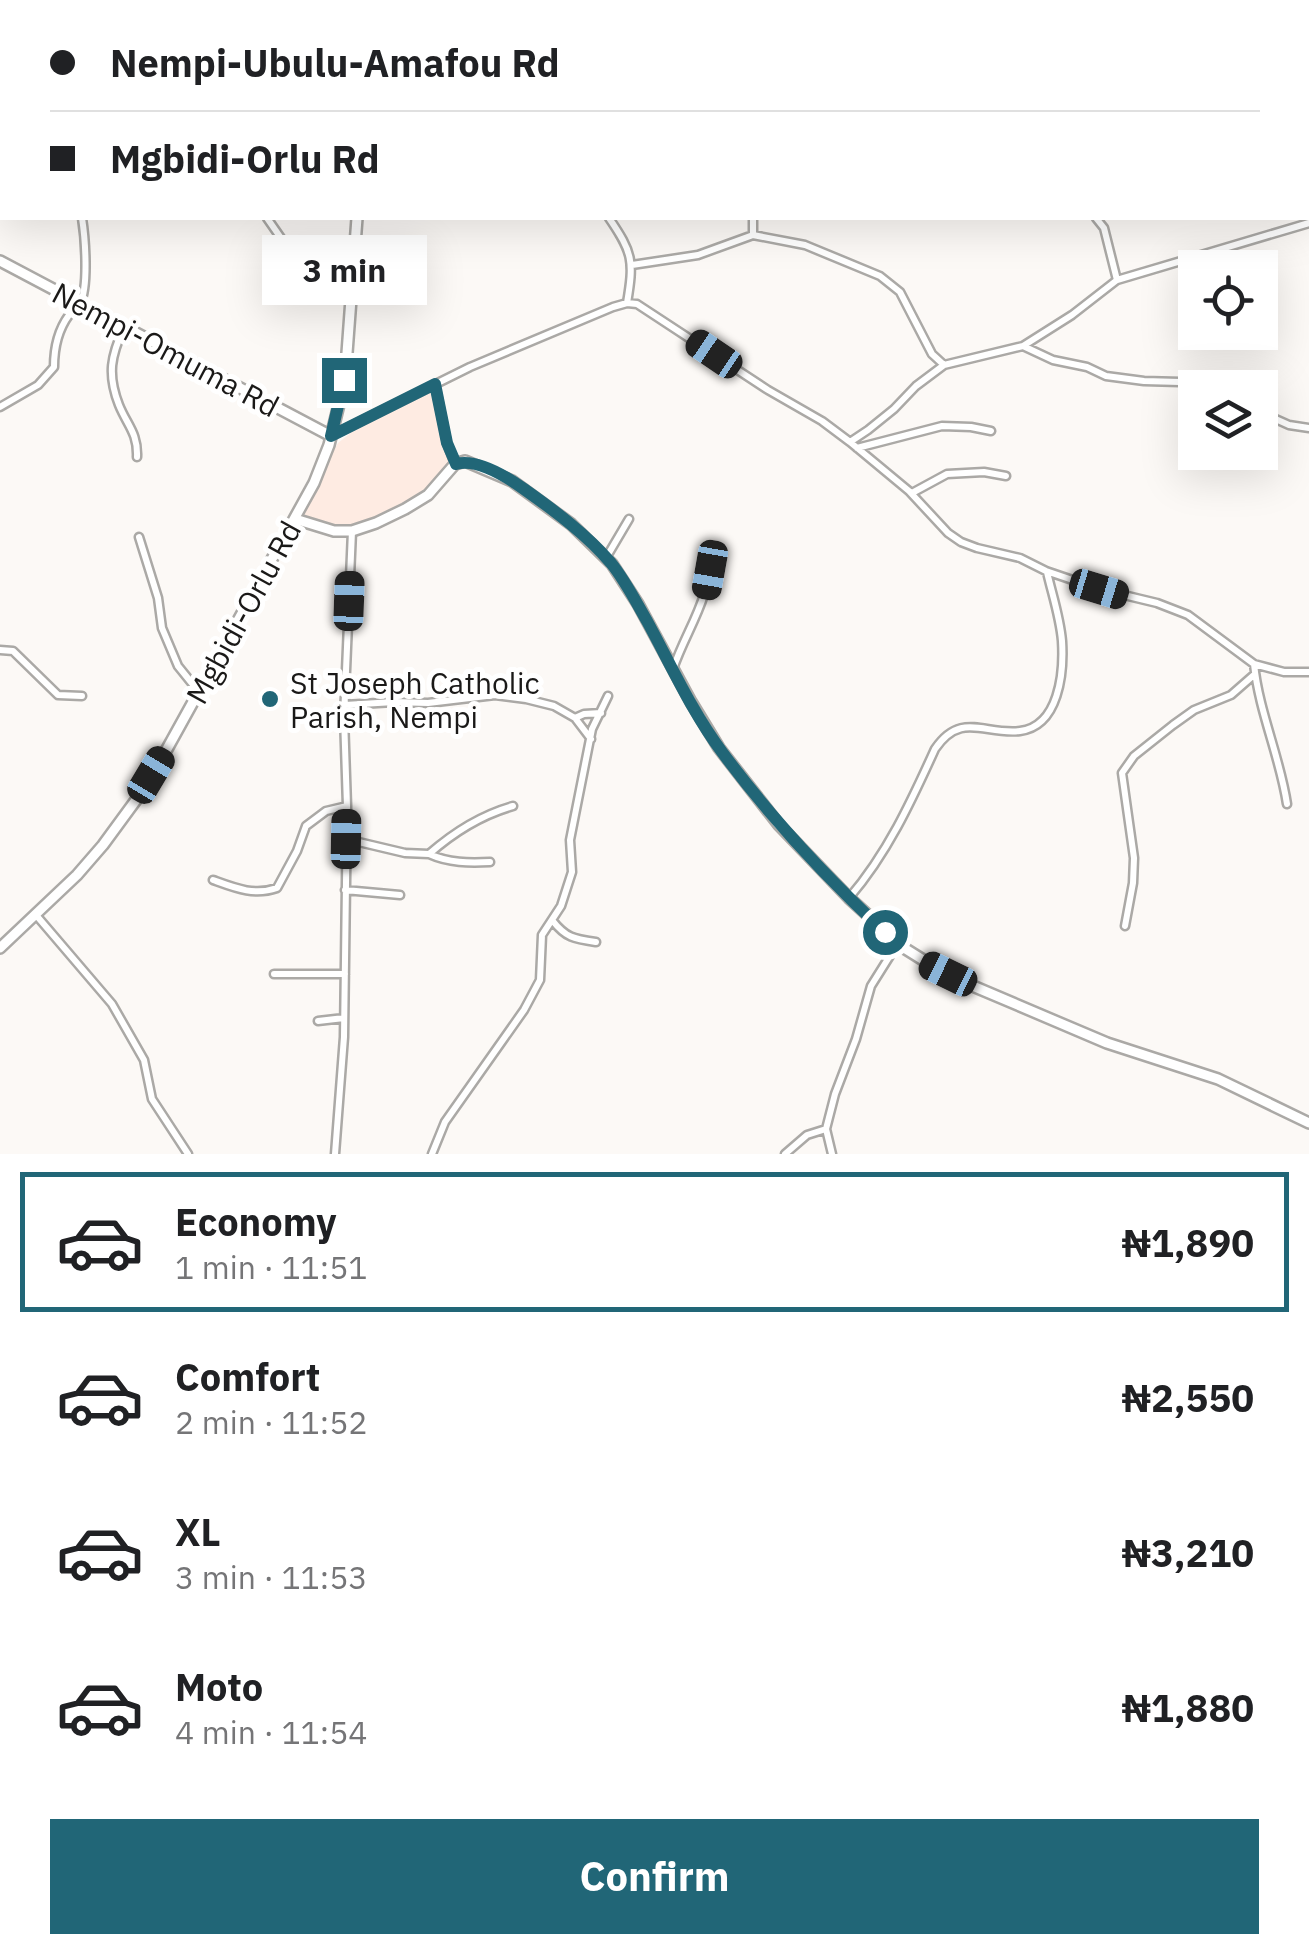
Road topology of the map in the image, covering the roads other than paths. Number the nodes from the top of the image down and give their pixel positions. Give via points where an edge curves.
1 (82, 220) edge
2 (268, 220) edge
3 (357, 220) edge
4 (610, 220) edge
5 (752, 220) edge
6 (1098, 220) edge
7 (1309, 223) edge
8 (753, 235) junction
9 (0, 261) edge
10 (353, 265) junction
11 (632, 265) junction
12 (1118, 280) junction
13 (627, 303) junction
14 (80, 304) junction
15 (124, 327) junction
16 (1022, 346) junction
17 (944, 365) junction
18 (1178, 382) edge
19 (435, 384) junction
20 (0, 407) edge
21 (1278, 420) edge
22 (1309, 428) edge
23 (991, 432) dead end
24 (331, 436) junction
25 (850, 442) junction
26 (857, 448) junction
27 (138, 457) dead end
28 (456, 464) junction
29 (1006, 476) dead end
30 (912, 494) junction
31 (629, 518) dead end
32 (295, 520) junction
33 (352, 531) junction
34 (140, 537) dead end
35 (708, 554) dead end
36 (606, 558) junction
37 (1046, 570) junction
38 (0, 650) edge
39 (1254, 664) junction
40 (673, 670) junction
41 (1309, 672) edge
42 (1255, 674) junction
43 (198, 692) junction
44 (82, 696) dead end
45 (608, 696) dead end
46 (345, 706) junction
47 (601, 712) junction
48 (575, 718) junction
49 (590, 739) junction
50 (1287, 804) dead end
51 (347, 806) junction
52 (513, 806) dead end
53 (346, 839) junction
54 (430, 854) junction
55 (490, 862) dead end
56 (213, 880) dead end
57 (346, 890) junction
58 (400, 895) dead end
59 (849, 898) junction
60 (36, 916) junction
61 (552, 920) junction
62 (1125, 926) dead end
63 (596, 942) dead end
64 (898, 943) junction
65 (0, 948) edge
66 (274, 974) dead end
67 (344, 974) junction
68 (344, 1018) junction
69 (318, 1021) dead end
70 (1309, 1124) edge
71 (826, 1129) junction
72 (188, 1154) edge
73 (336, 1154) edge
74 (432, 1154) edge
75 (785, 1154) edge
76 (832, 1154) edge

1 - 14 street
2 - 10 street via 292,254
3 - 10 street, Mgbidi-Orlu Rd
4 - 11 street
5 - 8 street
6 - 12 street
7 - 12 street
8 - 11 street via 698,255
8 - 17 street via 805,245 880,276 900,292
9 - 14 street, Nempi-Omuma Rd
10 - 24 street, Mgbidi-Orlu Rd via 346,367
11 - 13 street
12 - 16 street
13 - 19 street
13 - 25 street
14 - 15 street, Nempi-Omuma Rd
14 - 20 street via 66,319 54,368
15 - 24 street, Nempi-Omuma Rd
15 - 27 street via 110,373
16 - 17 street
16 - 18 street via 1106,376
17 - 25 street
19 - 24 street
19 - 28 street
21 - 22 street
23 - 26 street via 942,426
24 - 32 street, Mgbidi-Orlu Rd
25 - 26 street
26 - 30 street
28 - 33 street via 406,509
28 - 36 street via 466,461 512,480
29 - 30 street via 947,474
30 - 37 street via 961,542
31 - 36 street
32 - 33 street
32 - 43 street, Mgbidi-Orlu Rd
33 - 46 street
34 - 43 street via 162,628
35 - 40 street via 705,597
36 - 40 street
37 - 39 street via 1188,615
37 - 59 street via 1062,664 1045,719 1016,732 966,728 945,734 887,847
38 - 44 street via 12,651 58,695
39 - 41 street
39 - 42 street
40 - 59 street via 730,762
42 - 50 street
42 - 62 street via 1231,695 1172,725 1122,773 1134,858
43 - 60 street, Mgbidi-Orlu Rd via 103,846
45 - 47 street
46 - 48 street via 496,696 554,706
46 - 51 street
47 - 48 street
47 - 49 street
48 - 49 street
49 - 61 street via 570,840 572,872
51 - 53 street
51 - 56 street via 306,826 277,888 264,893
52 - 54 street via 474,822
53 - 54 street
53 - 57 street
54 - 55 street
57 - 58 street
57 - 67 street
59 - 64 street
60 - 65 street, Mgbidi-Orlu Rd
60 - 72 street via 112,1004 144,1060 152,1100
61 - 63 street via 562,933
61 - 74 street via 542,935 540,980 445,1122
64 - 70 street via 968,984 1107,1043 1218,1079
64 - 71 street via 871,986
66 - 67 street
67 - 68 street
68 - 69 street
68 - 73 street
71 - 75 street
71 - 76 street

